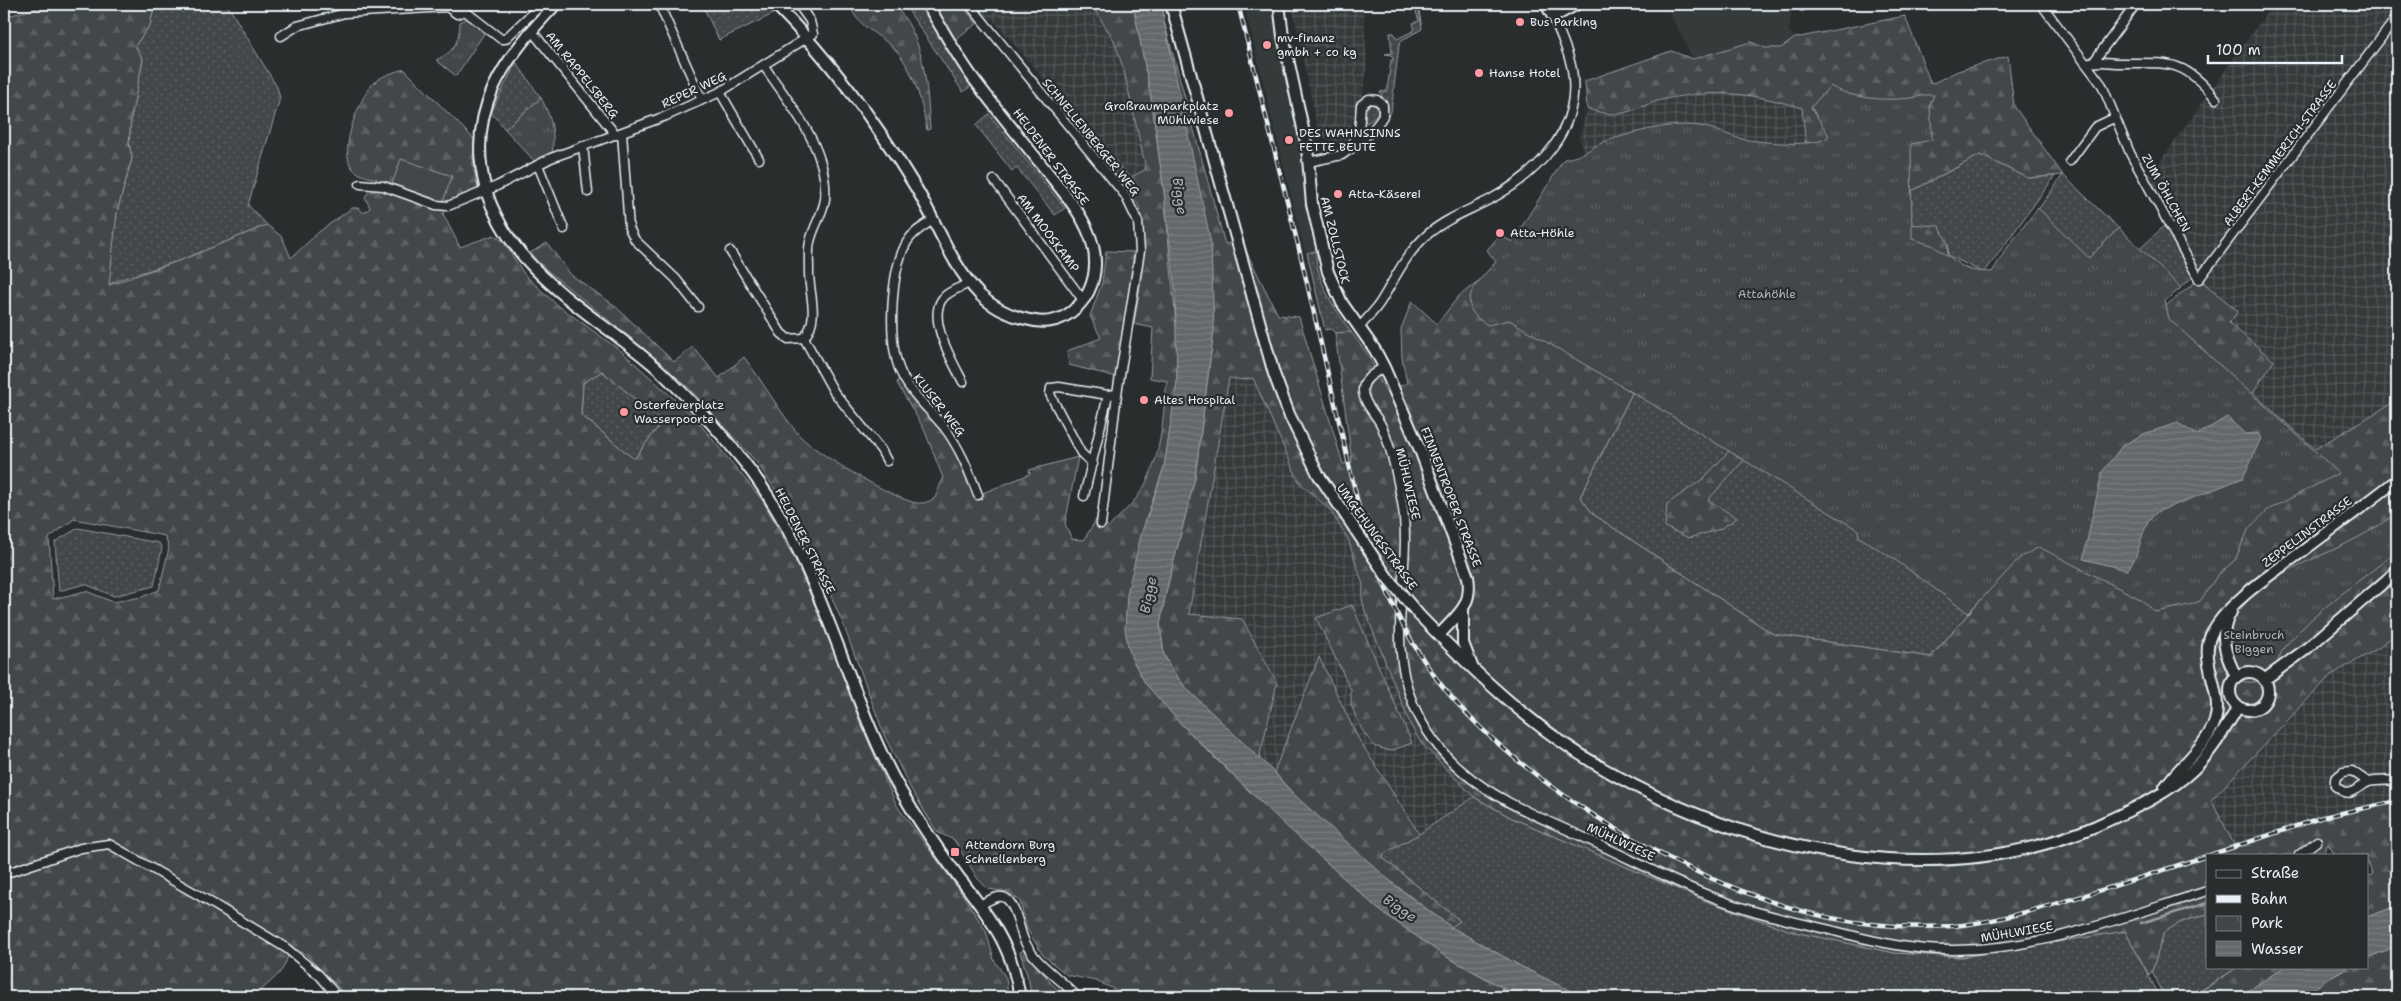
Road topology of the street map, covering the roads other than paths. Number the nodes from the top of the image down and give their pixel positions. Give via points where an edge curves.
1 (460, 4) edge
2 (542, 4) edge
3 (556, 4) edge
4 (659, 4) edge
5 (775, 4) edge
6 (798, 4) edge
7 (927, 4) edge
8 (969, 4) edge
9 (1171, 4) edge
10 (1279, 4) edge
11 (1546, 4) edge
12 (1577, 4) edge
13 (2042, 4) edge
14 (2136, 4) edge
15 (465, 11) junction
16 (2397, 16) edge
17 (1553, 17) junction
18 (531, 30) junction
19 (281, 36) dead end
20 (807, 38) junction
21 (2090, 63) junction
22 (764, 66) junction
23 (720, 92) junction
24 (2216, 99) dead end
25 (702, 100) junction
26 (1359, 113) junction
27 (2114, 118) junction
28 (1376, 125) junction
29 (619, 134) junction
30 (583, 146) junction
31 (1348, 150) junction
32 (759, 159) dead end
33 (2070, 161) dead end
34 (1308, 162) junction
35 (538, 165) junction
36 (994, 180) dead end
37 (360, 184) dead end
38 (486, 190) junction
39 (588, 192) dead end
40 (933, 220) junction
41 (564, 229) dead end
42 (730, 251) dead end
43 (2199, 279) joint
44 (969, 283) junction
45 (1084, 300) junction
46 (698, 307) dead end
47 (1359, 328) junction
48 (804, 338) junction
49 (1384, 367) junction
50 (963, 382) dead end
51 (1117, 394) junction
52 (1108, 395) junction
53 (887, 461) dead end
54 (1092, 464) junction
55 (2397, 480) edge
56 (978, 495) dead end
57 (1084, 496) dead end
58 (1102, 524) dead end
59 (2397, 572) edge
60 (2234, 607) junction
61 (1463, 610) junction
62 (1439, 635) junction
63 (1472, 667) junction
64 (2236, 676) junction
65 (2264, 680) junction
66 (2238, 707) junction
67 (2397, 780) edge
68 (2368, 782) dead end
69 (2160, 793) junction
70 (2317, 841) dead end
71 (2300, 854) edge
72 (4, 874) edge
73 (2206, 891) edge
74 (980, 905) junction
75 (338, 997) edge
76 (1020, 997) edge
77 (1076, 997) edge

1 - 15 street
2 - 15 street via 505,39
3 - 18 main road, HELDENER STRASSE
4 - 25 street
5 - 20 main road, HELDENER STRASSE
6 - 20 street via 812,28 813,34
7 - 45 main road, HELDENER STRASSE via 972,76 1085,225 1093,248 1095,268
8 - 51 street, SCHNELLENBERGER WEG via 1125,195 1135,214 1140,232 1140,251
9 - 62 main road, UMGEHUNGSSTRASSE, bridge via 1274,374 1289,414 1318,474 1382,570
10 - 34 main road, AM ZOLLSTOCK
11 - 17 main road
12 - 17 main road
13 - 21 street, ZUM ÖHLCHEN
14 - 21 street
15 - 19 street via 457,14 447,7 345,13 297,26
16 - 43 street, ALBERT-KEMMERICH-STRASSE
17 - 47 street via 1572,70 1570,109 1559,139 1542,162 1518,183 1428,234 1407,256 1380,302
18 - 29 street, AM RAPPELSBERG
18 - 38 main road, HELDENER STRASSE via 513,51 483,113 480,145
20 - 22 street, REPER WEG
20 - 40 main road, HELDENER STRASSE via 878,131
21 - 24 street via 2169,62 2189,72
21 - 27 street, ZUM ÖHLCHEN
22 - 23 street, REPER WEG
22 - 48 street via 807,130 825,184 825,201 809,242 809,280 814,316 811,330
23 - 25 street, REPER WEG
23 - 32 street
25 - 29 street, REPER WEG
26 - 28 street via 1364,128
26 - 28 street via 1364,101 1371,98 1380,102 1384,112
26 - 31 street via 1359,132
27 - 33 street via 2095,127
27 - 43 street, ZUM ÖHLCHEN
28 - 31 street
29 - 30 street, REPER WEG
29 - 46 street, AM RAPPELSBERG via 628,228 635,240 676,279
30 - 35 street, REPER WEG
30 - 39 street
31 - 34 street via 1334,158
34 - 47 main road, AM ZOLLSTOCK via 1312,204 1328,272 1342,303
35 - 38 street, REPER WEG
35 - 41 street
36 - 45 street, AM MOOSKAMP
37 - 38 street, REPER WEG via 383,186 436,205 448,206
38 - 74 main road, HELDENER STRASSE via 510,238 532,266 556,290 657,369 725,440 762,488 824,605 862,710 894,779 928,835
40 - 44 main road, HELDENER STRASSE
40 - 56 street, KLUSER WEG via 906,242 899,263 892,320 895,356 908,385 953,440
42 - 48 street via 781,333 788,339
44 - 45 main road, HELDENER STRASSE via 996,307 1018,318 1039,322 1066,317
44 - 50 street via 946,295 939,303 937,313 944,344
47 - 49 main road, FINNENTROPER STRASSE
48 - 53 street via 834,392
49 - 61 main road, FINNENTROPER STRASSE via 1465,567 1470,587
49 - 73 street, MÜHLWIESE via 1369,378 1363,390 1383,428 1406,519 1398,618 1401,663 1414,707 1431,739 1478,783 1533,814 1698,891 1739,907 1893,946 1986,950 2060,936
51 - 52 street
51 - 58 street, SCHNELLENBERGER WEG
52 - 54 street
52 - 54 street via 1051,388 1050,394 1081,453
54 - 57 street
55 - 60 main road, ZEPPELINSTRASSE via 2250,591
59 - 65 main road via 2305,650
60 - 64 main road, ZEPPELINSTRASSE via 2227,619 2224,643 2226,656
60 - 69 main road, ZEPPELINSTRASSE via 2220,620 2210,638 2217,704 2215,720 2195,753 2177,769
61 - 62 main road, FINNENTROPER STRASSE
61 - 63 main road via 1463,643
62 - 63 main road
63 - 69 main road via 1530,720 1612,774 1703,816 1811,848 1878,859 1914,861 1995,855 2074,835 2133,809
64 - 65 main road via 2255,673
64 - 66 main road via 2229,693
65 - 66 main road via 2268,694 2264,702 2249,711
66 - 69 main road via 2209,752 2193,770
67 - 68 street
70 - 71 street
72 - 75 street via 81,848 109,844 286,948
74 - 76 main road, HELDENER STRASSE via 1007,951
74 - 77 street via 993,898 1002,897 1009,901 1024,942 1033,955

